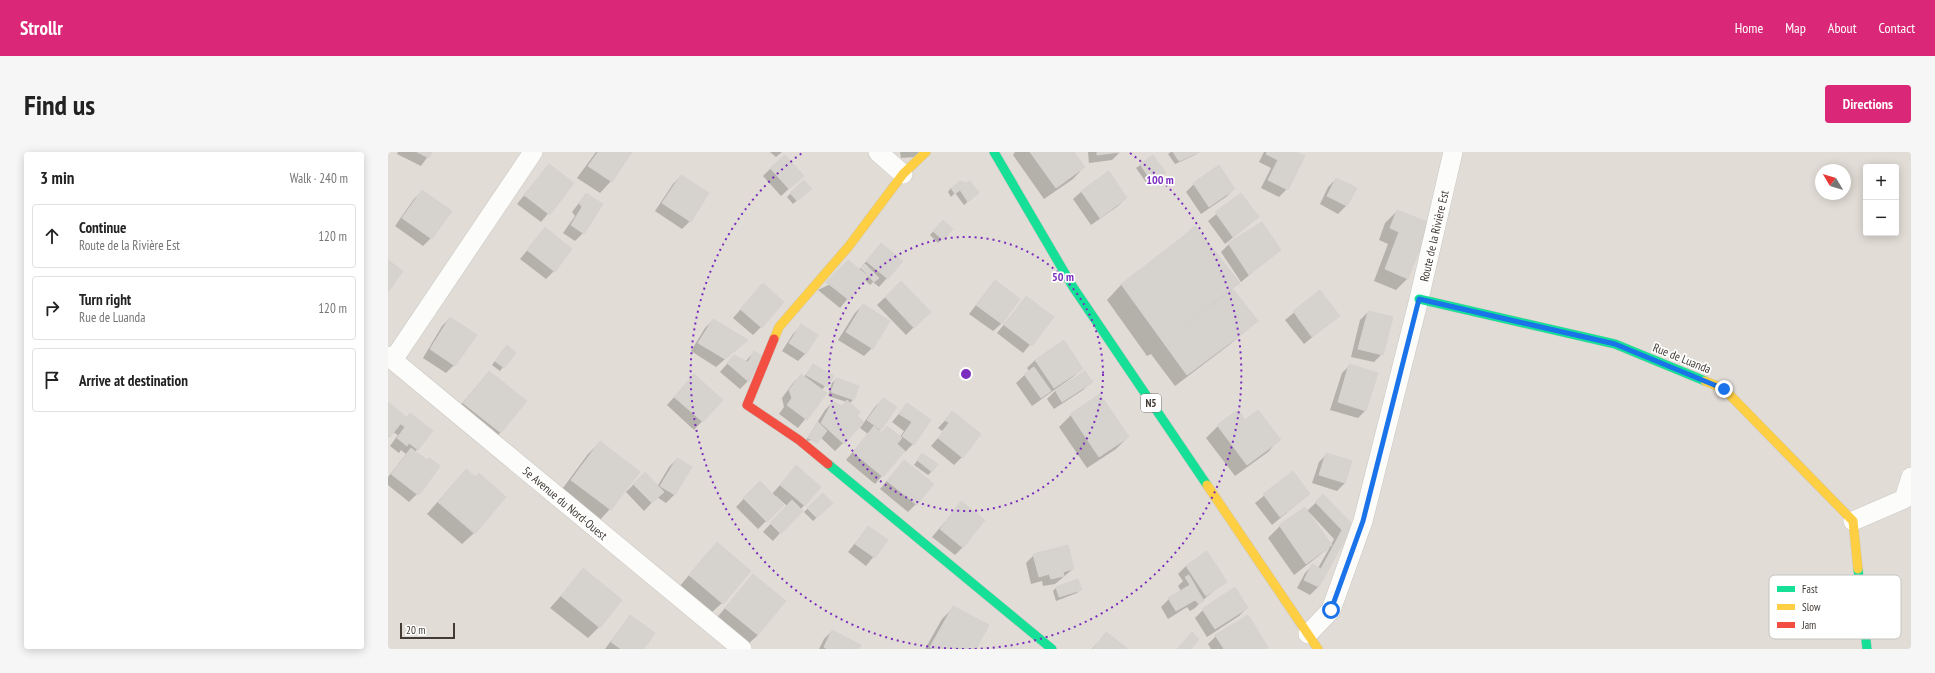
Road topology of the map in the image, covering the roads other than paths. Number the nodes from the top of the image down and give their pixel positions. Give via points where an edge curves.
1 (533, 152) edge
2 (878, 152) edge
3 (926, 152) edge
4 (994, 152) edge
5 (1453, 152) edge
6 (903, 174) junction
7 (1419, 299) junction
8 (390, 358) edge
9 (1911, 478) edge
10 (1853, 521) junction
11 (1859, 575) edge
12 (1866, 639) edge
13 (1313, 641) edge
14 (742, 649) edge
15 (1052, 649) edge
16 (1867, 649) edge

1 - 8 street
2 - 6 street
3 - 6 main road
4 - 13 main road, N5 via 1072,287
5 - 7 street, Route de la Rivière Est
6 - 15 main road via 849,246 779,327 747,405 799,440
7 - 10 main road, Rue de Luanda via 1615,344 1724,389
7 - 13 street, Route de la Rivière Est via 1363,521 1331,610
8 - 14 street, 5e Avenue du Nord-Ouest
9 - 10 street via 1904,499
10 - 11 main road
12 - 16 main road

